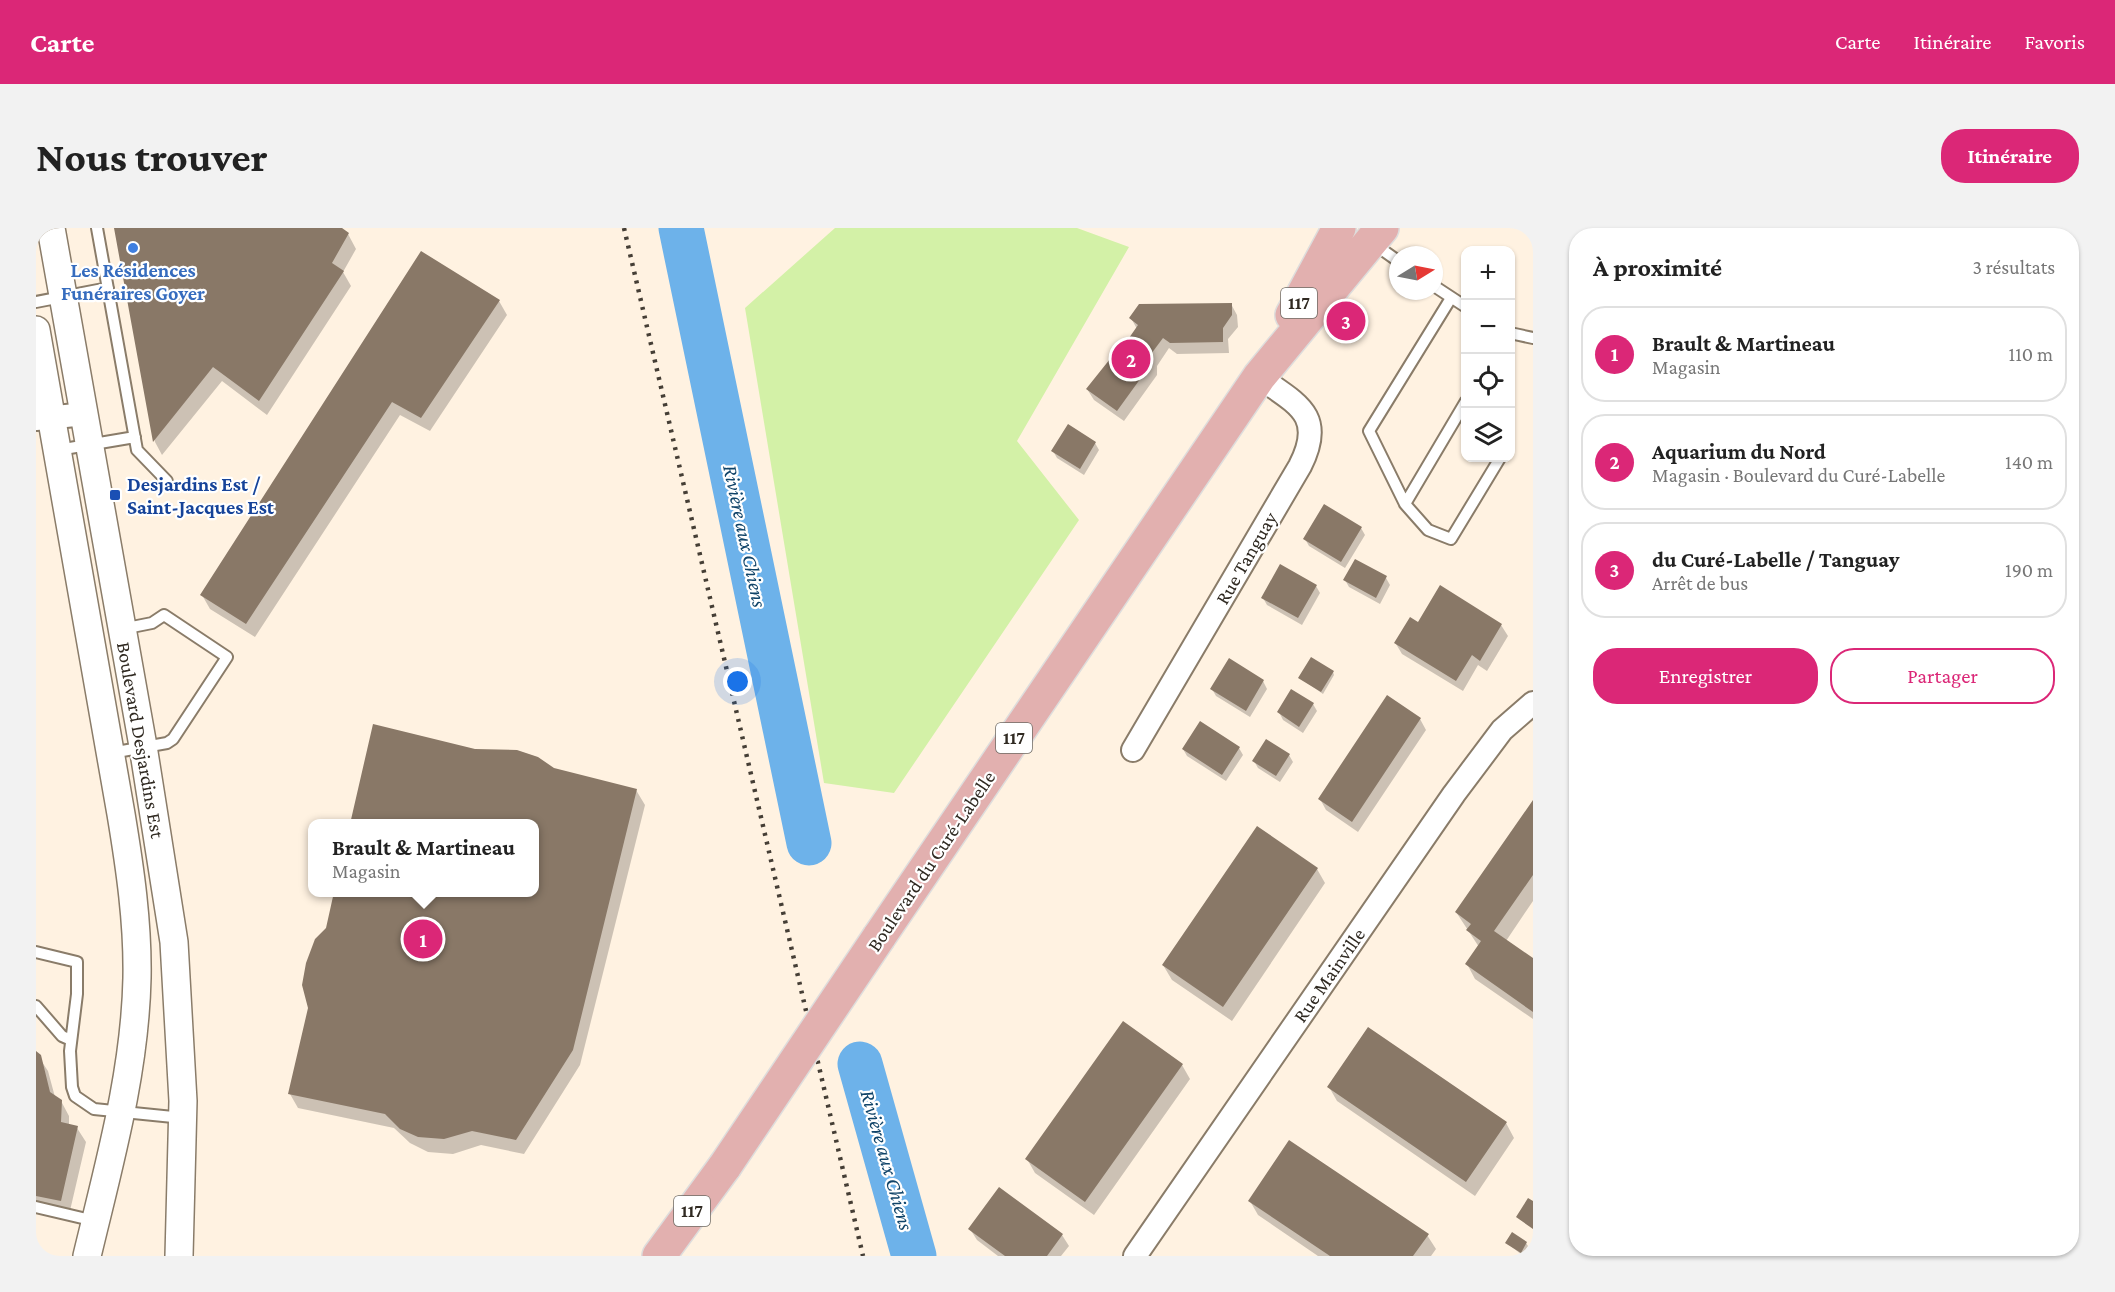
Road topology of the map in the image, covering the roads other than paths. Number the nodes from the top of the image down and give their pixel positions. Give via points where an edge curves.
1 (51, 228) edge
2 (97, 228) edge
3 (1339, 228) edge
4 (1377, 235) edge
5 (1389, 250) edge
6 (108, 288) junction
7 (1443, 292) edge
8 (63, 297) junction
9 (1451, 298) junction
10 (36, 302) edge
11 (1461, 304) edge
12 (36, 330) edge
13 (1515, 334) edge
14 (1533, 338) edge
15 (1259, 377) junction
16 (1461, 408) edge
17 (84, 414) junction
18 (44, 419) edge
19 (135, 437) junction
20 (90, 445) junction
21 (57, 450) junction
22 (1498, 462) edge
23 (167, 481) dead end
24 (1405, 504) junction
25 (122, 629) junction
26 (1533, 703) edge
27 (143, 746) junction
28 (1133, 750) dead end
29 (111, 753) junction
30 (36, 952) edge
31 (36, 1006) edge
32 (71, 1040) junction
33 (122, 1111) junction
34 (183, 1118) junction
35 (725, 1166) junction
36 (36, 1207) edge
37 (95, 1221) junction
38 (87, 1256) edge
39 (179, 1256) edge
40 (658, 1256) edge
41 (674, 1256) edge
42 (1136, 1256) edge

1 - 8 street, Boulevard Desjardins Est
2 - 6 lane
3 - 15 main road, Boulevard du Curé-Labelle / 117
4 - 5 lane
4 - 15 main road, Boulevard du Curé-Labelle / 117
6 - 8 lane
6 - 19 lane
7 - 9 lane
8 - 10 lane
8 - 17 street, Boulevard Desjardins Est
9 - 11 lane
9 - 24 lane via 1369,431
12 - 18 street, Boulevard Desjardins Est
13 - 14 lane
15 - 28 street, Rue Tanguay via 1297,404 1310,427 1311,443
15 - 35 main road, Boulevard du Curé-Labelle / 117, bridge
16 - 24 lane
17 - 18 street
17 - 20 street, Boulevard Desjardins Est
18 - 21 street, Boulevard Desjardins Est
19 - 20 lane
19 - 23 lane via 137,450
20 - 21 lane
20 - 25 street, Boulevard Desjardins Est
21 - 29 street, Boulevard Desjardins Est
22 - 24 lane via 1451,539 1428,530
25 - 27 street, Boulevard Desjardins Est
25 - 27 lane via 152,623 164,615 227,657 173,739
26 - 42 street, Rue Mainville via 1502,730 1454,794
27 - 29 lane
27 - 34 street, Boulevard Desjardins Est via 174,942
29 - 33 street, Boulevard Desjardins Est via 132,882 136,948 135,1018
30 - 32 lane via 77,962
31 - 32 lane via 62,1036
32 - 33 lane via 75,1096 94,1109
33 - 34 lane
33 - 37 street, Boulevard Desjardins Est
34 - 39 street, Boulevard Desjardins Est
35 - 40 main road, Boulevard du Curé-Labelle / 117
35 - 41 main road, Boulevard du Curé-Labelle / 117
36 - 37 lane
37 - 38 street, Boulevard Desjardins Est

